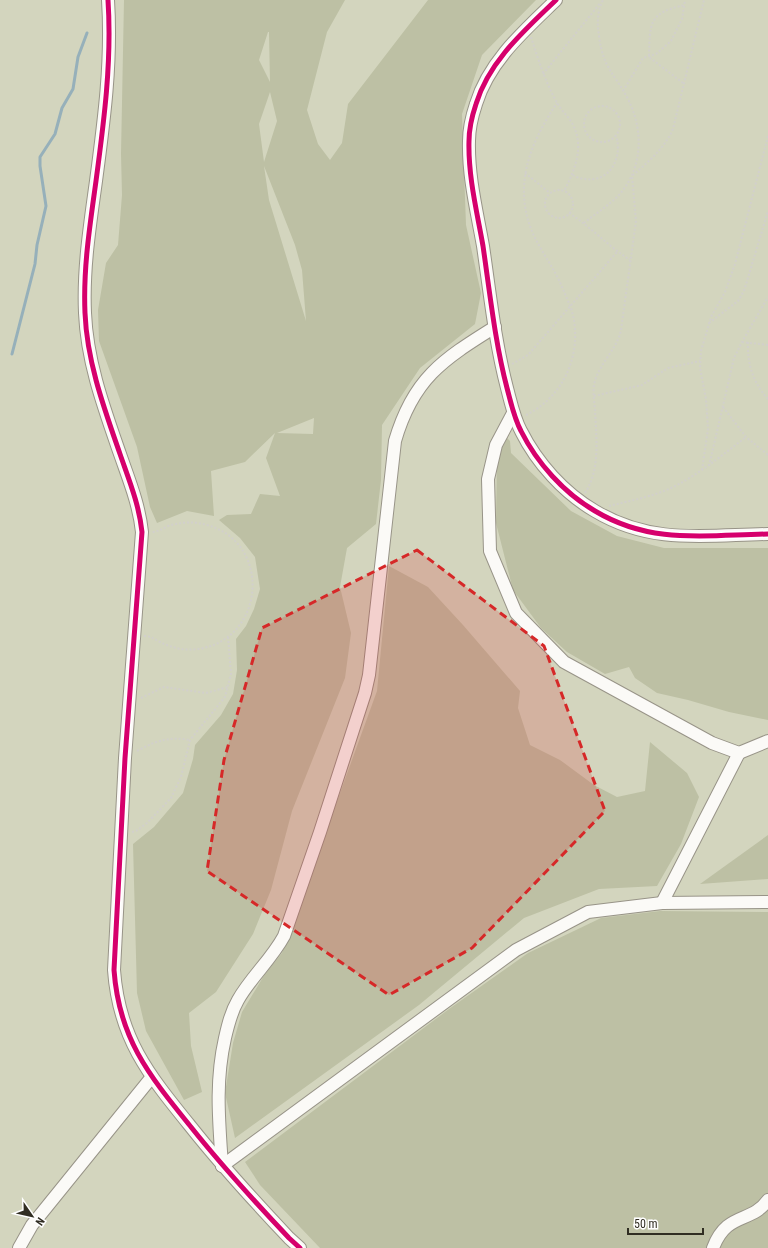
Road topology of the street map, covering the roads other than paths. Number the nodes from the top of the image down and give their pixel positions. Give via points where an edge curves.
1 (108, 0) edge
2 (556, 0) edge
3 (495, 327) junction
4 (514, 416) junction
5 (768, 534) edge
6 (768, 741) edge
7 (739, 753) junction
8 (768, 902) edge
9 (662, 903) junction
10 (151, 1078) junction
11 (222, 1166) junction
12 (768, 1200) edge
13 (19, 1248) edge
14 (300, 1248) edge
15 (713, 1248) edge

1 - 10 street via 110,58 84,277 85,314 94,374 134,493 142,532 125,758 114,970 115,993 129,1036
2 - 3 street via 528,27 492,70 481,88 472,121 469,139 471,175
3 - 4 street via 502,370
3 - 11 street via 447,358 431,373 420,386 402,420 395,441 365,693 284,936 276,951 238,1000 231,1015 221,1058 218,1086
4 - 5 street via 535,455 559,482 592,510 624,526 654,534
4 - 7 street via 496,445 488,479 490,551 516,613 564,662 712,744
6 - 7 street
7 - 9 street
8 - 9 street
9 - 11 street via 588,912 516,950
10 - 11 street
10 - 13 street via 32,1225
11 - 14 street
12 - 15 street via 756,1210 728,1224 719,1234

